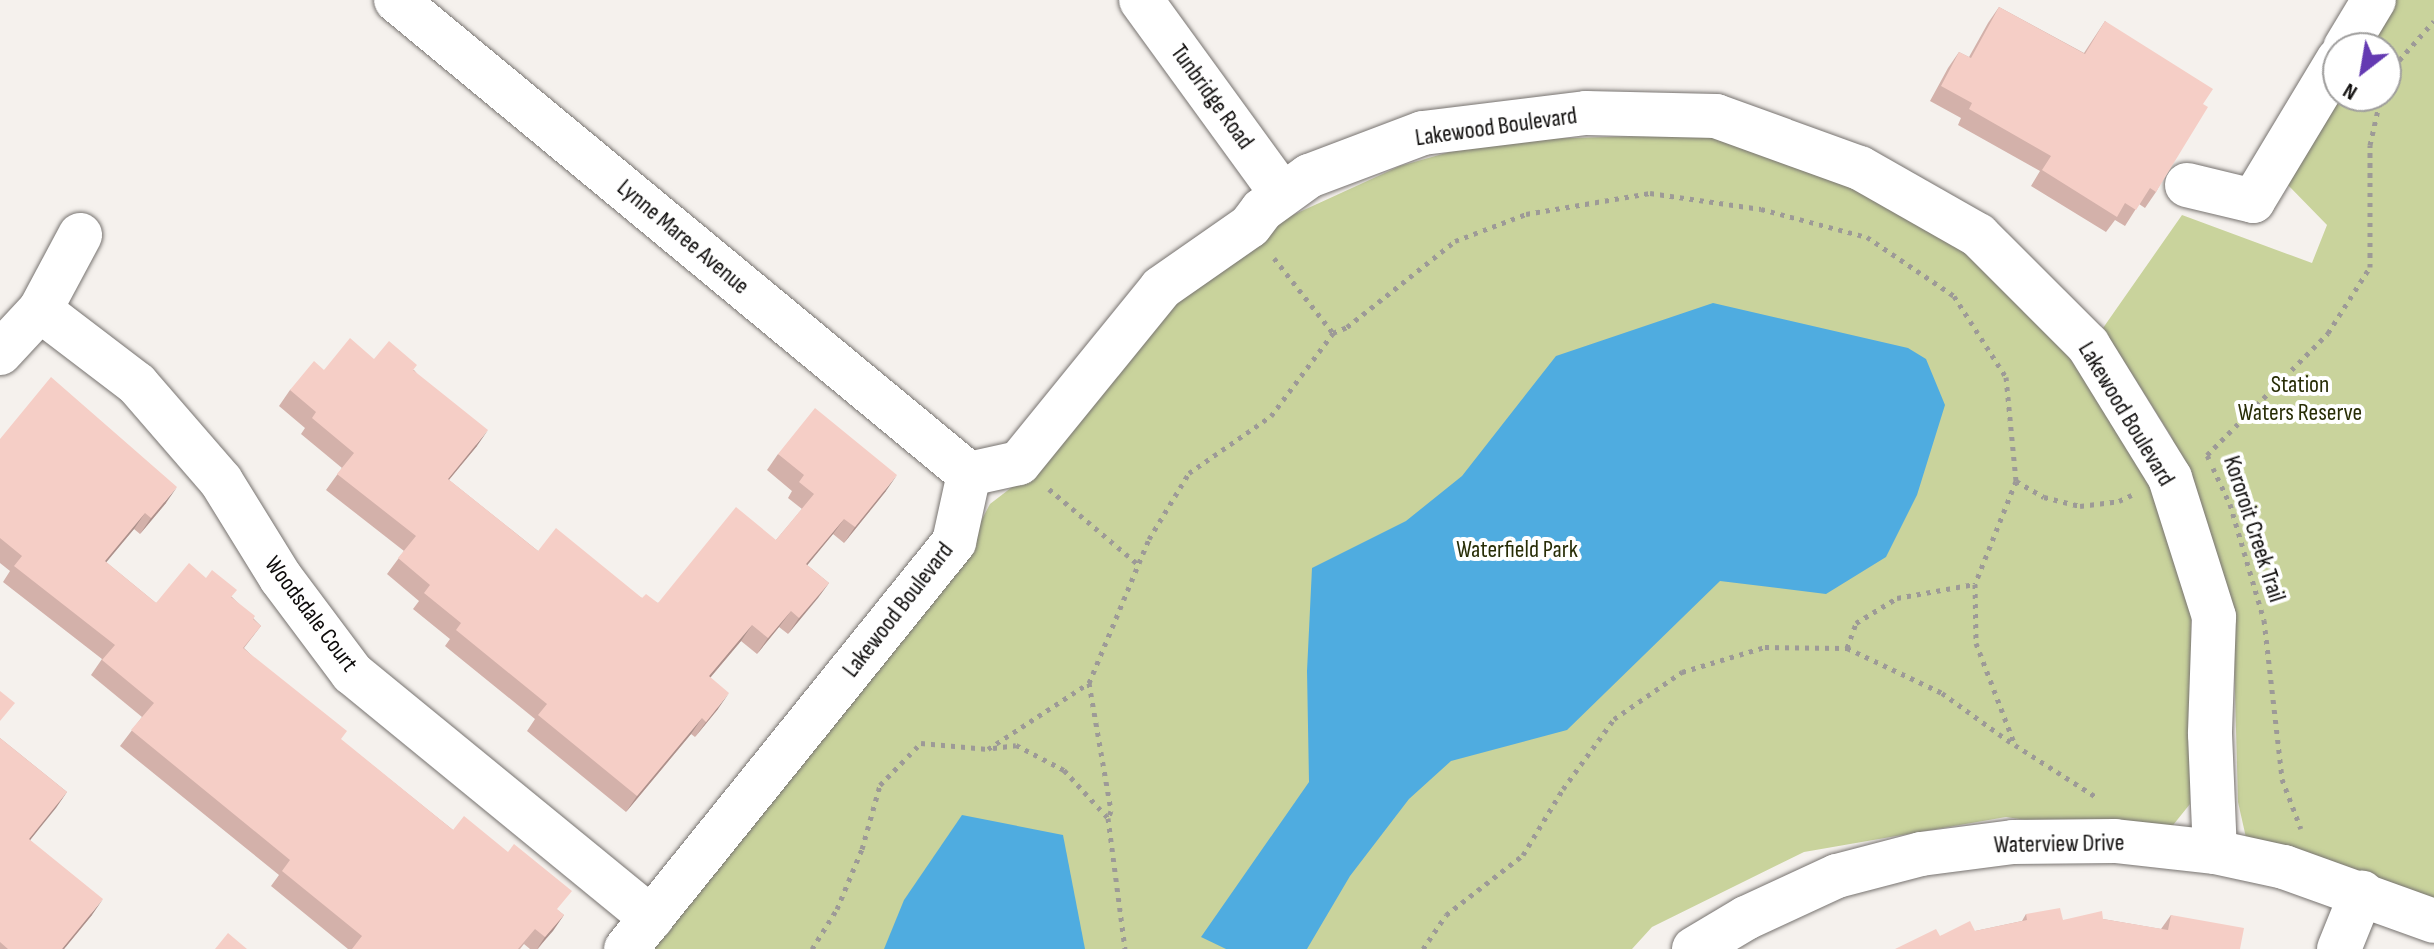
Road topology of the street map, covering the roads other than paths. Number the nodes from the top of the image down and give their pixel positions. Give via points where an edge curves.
1 (396, 0) edge
2 (1141, 0) edge
3 (2374, 0) edge
4 (2355, 32) edge
5 (2322, 87) edge
6 (2187, 185) dead end
7 (1282, 194) junction
8 (80, 235) dead end
9 (40, 310) junction
10 (0, 353) edge
11 (969, 474) junction
12 (2215, 852) junction
13 (2362, 892) junction
14 (2434, 921) edge
15 (638, 933) edge
16 (1694, 949) edge
17 (2339, 949) edge

1 - 11 street, Lynne Maree Avenue
2 - 7 street, Tunbridge Road
3 - 4 street
5 - 6 street via 2253,201
7 - 11 street, Lakewood Boulevard via 1250,226 1161,288 1019,463
7 - 12 street, Lakewood Boulevard via 1309,176 1423,133 1586,113 1716,116 1860,168 1978,235 2088,345 2170,478 2214,617 2210,734
8 - 9 street
9 - 10 street
9 - 15 street, Woodsdale Court via 137,384 221,481 281,578 352,673
11 - 15 street, Lakewood Boulevard via 954,542
12 - 13 street, Waterview Drive
12 - 16 street, Waterview Drive via 2115,841 2013,842 1921,854 1837,876
13 - 14 street, Waterview Drive
13 - 17 street

